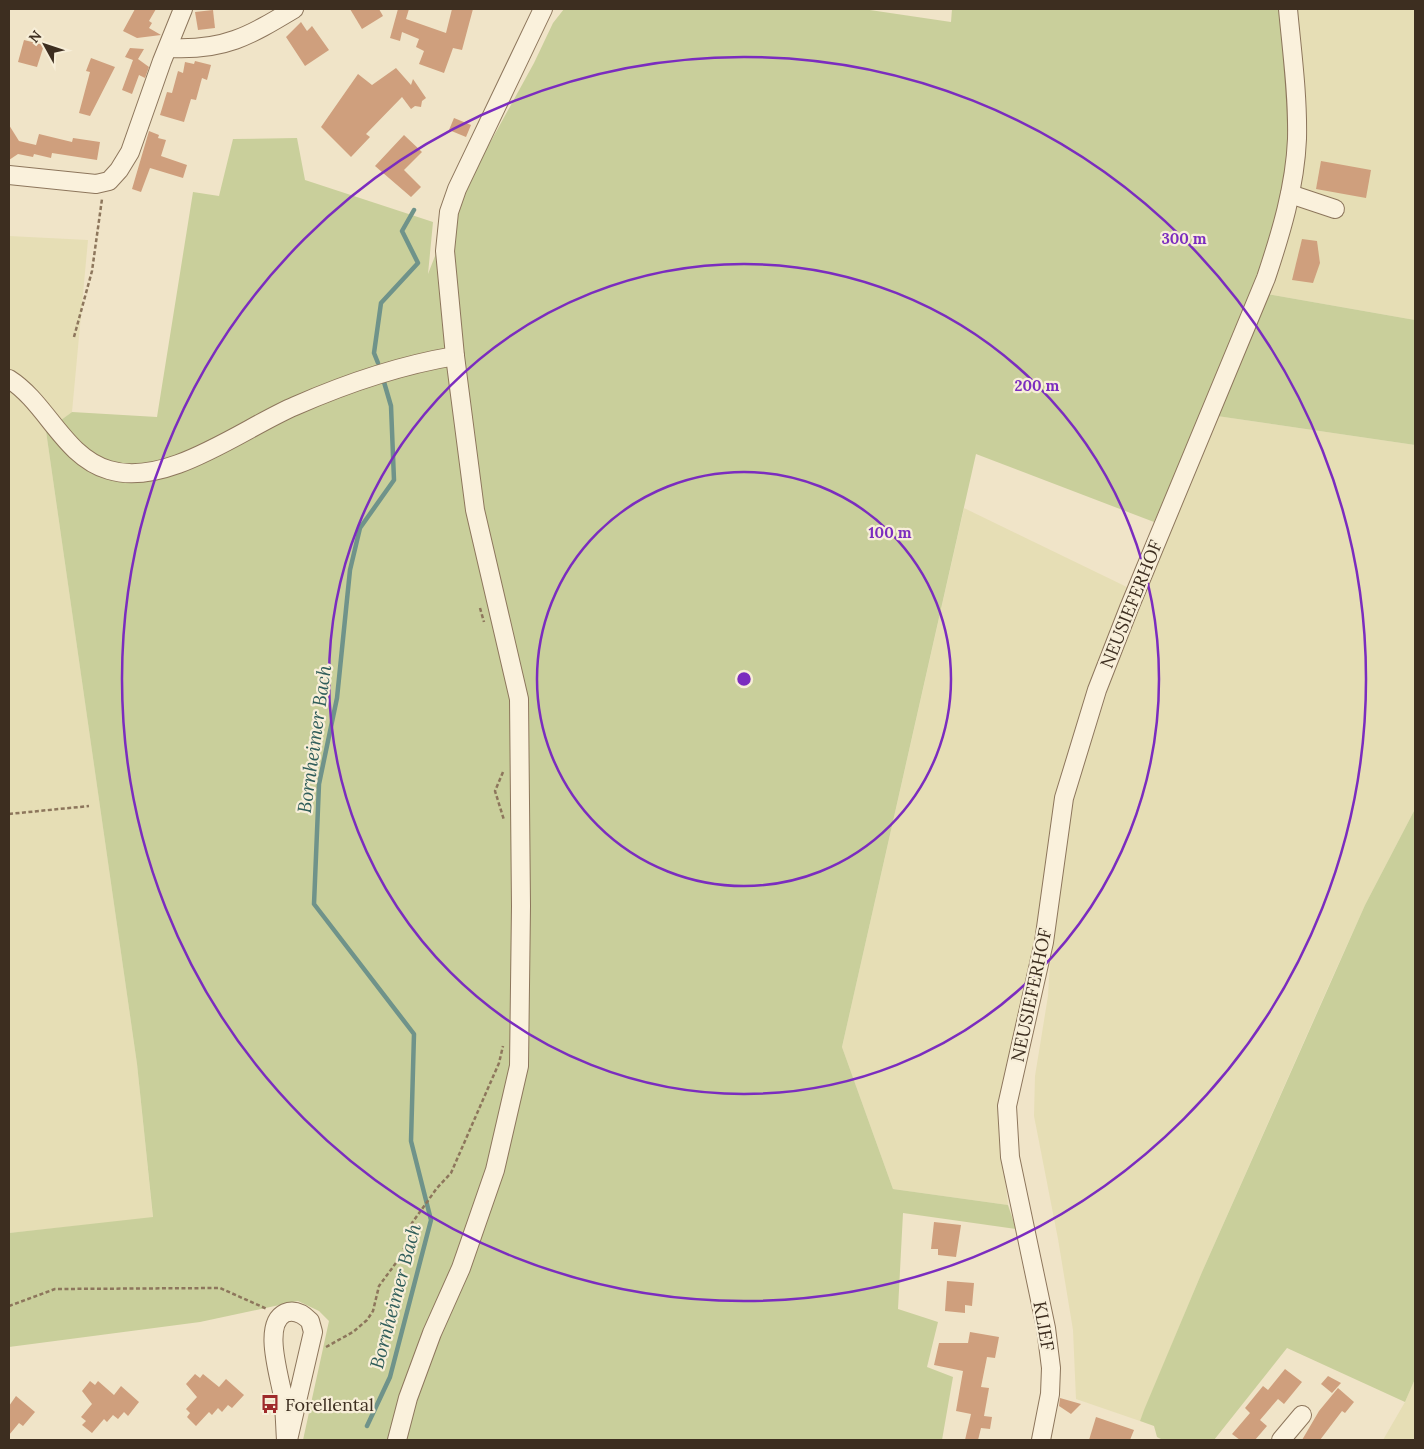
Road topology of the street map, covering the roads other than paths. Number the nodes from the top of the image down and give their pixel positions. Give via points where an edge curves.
1 (184, 9) edge
2 (294, 9) edge
3 (543, 9) edge
4 (1288, 9) edge
5 (169, 48) junction
6 (9, 175) edge
7 (1290, 194) junction
8 (1335, 209) dead end
9 (455, 356) junction
10 (9, 379) edge
11 (1020, 1212) joint
12 (1302, 1414) dead end
13 (287, 1440) edge
14 (396, 1440) edge
15 (1041, 1440) edge
16 (1280, 1440) edge

1 - 5 street
2 - 5 street via 248,36 231,42 196,49
3 - 9 street via 472,154 449,212 445,251
4 - 7 street, NEUSIEFERHOF via 1297,139
5 - 6 street via 130,152 109,181 96,184
7 - 8 street
7 - 11 street, NEUSIEFERHOF via 1266,278 1128,608 1074,760 1057,838 1044,942 1007,1106 1010,1157
9 - 10 street via 354,383 295,406 189,459 155,471 130,473 108,470 87,458 69,443 27,392
9 - 14 street via 475,510 519,699 519,1066 495,1170 461,1268 408,1398
11 - 15 street, KLIEF via 1046,1328 1051,1368 1050,1394
12 - 16 street
13 - 13 street via 313,1332 310,1320 294,1311 282,1315 274,1328

